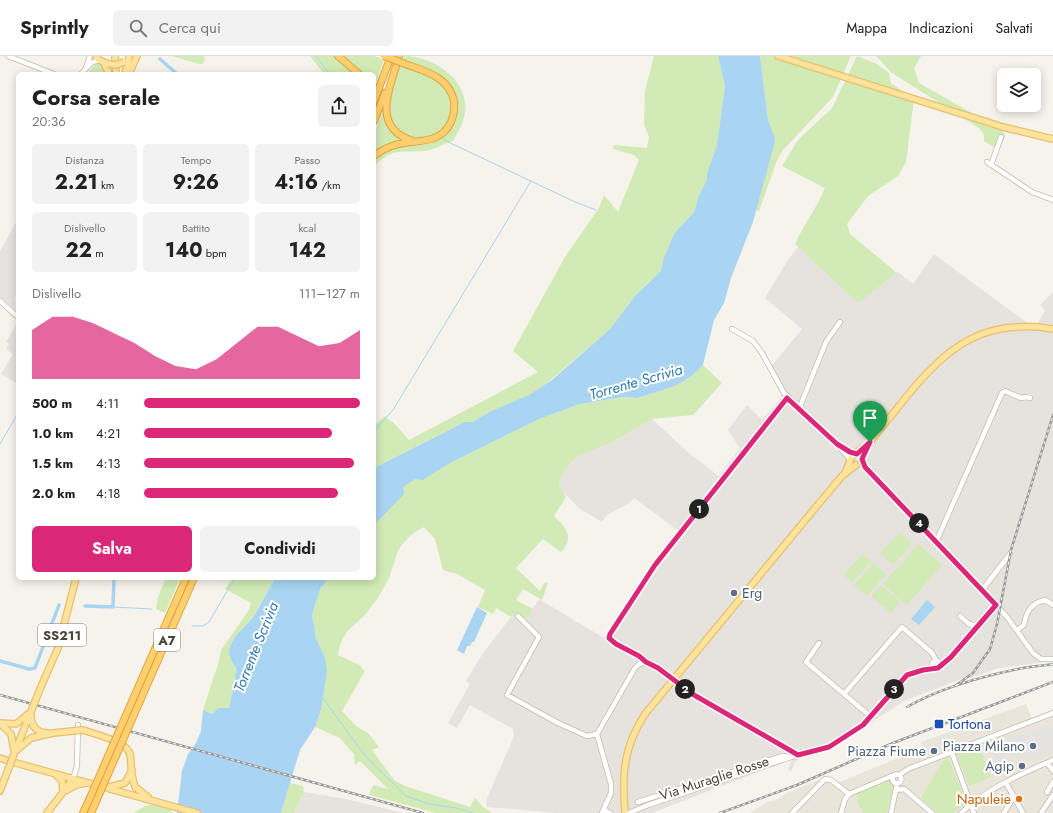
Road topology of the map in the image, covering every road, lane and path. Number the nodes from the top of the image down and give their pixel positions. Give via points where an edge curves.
1 (8, 56) edge
2 (90, 56) edge
3 (114, 56) edge
4 (130, 56) edge
5 (137, 56) edge
6 (338, 56) edge
7 (384, 56) edge
8 (391, 56) edge
9 (399, 56) edge
10 (778, 56) edge
11 (102, 61) edge
12 (85, 70) joint
13 (49, 72) edge
14 (108, 72) edge
15 (116, 72) edge
16 (126, 72) edge
17 (130, 72) edge
18 (357, 72) edge
19 (376, 96) edge
20 (376, 116) edge
21 (1001, 137) dead end
22 (1053, 139) edge
23 (416, 142) junction
24 (376, 155) edge
25 (986, 162) dead end
26 (991, 166) junction
27 (1053, 200) edge
28 (0, 300) edge
29 (16, 315) edge
30 (840, 322) dead end
31 (732, 329) dead end
32 (1053, 329) edge
33 (787, 398) junction
34 (1030, 398) dead end
35 (799, 409) junction
36 (870, 442) junction
37 (837, 444) junction
38 (857, 454) junction
39 (862, 459) junction
40 (850, 460) junction
41 (856, 465) junction
42 (868, 471) junction
43 (842, 476) junction
44 (936, 542) junction
45 (1010, 554) dead end
46 (75, 580) edge
47 (185, 580) edge
48 (193, 580) edge
49 (982, 590) junction
50 (996, 605) junction
51 (1053, 605) edge
52 (518, 616) dead end
53 (960, 616) dead end
54 (969, 624) junction
55 (978, 627) junction
56 (1017, 630) junction
57 (972, 633) junction
58 (819, 643) dead end
59 (1053, 659) edge
60 (646, 662) junction
61 (936, 665) junction
62 (673, 679) junction
63 (844, 694) junction
64 (32, 709) junction
65 (1053, 713) edge
66 (870, 716) junction
67 (0, 723) edge
68 (78, 724) dead end
69 (53, 734) junction
70 (597, 734) junction
71 (952, 753) junction
72 (14, 754) junction
73 (798, 755) junction
74 (791, 757) junction
75 (0, 758) edge
76 (6, 760) dead end
77 (1053, 760) edge
78 (16, 763) dead end
79 (1047, 763) junction
80 (132, 770) junction
81 (1053, 771) edge
82 (53, 773) junction
83 (897, 775) junction
84 (73, 778) junction
85 (1053, 782) edge
86 (88, 783) junction
87 (1006, 783) junction
88 (897, 784) junction
89 (105, 787) junction
90 (896, 790) junction
91 (0, 792) edge
92 (1047, 792) dead end
93 (62, 794) junction
94 (848, 794) junction
95 (1053, 795) edge
96 (1014, 796) junction
97 (155, 801) junction
98 (638, 802) dead end
99 (970, 804) junction
100 (603, 811) edge
101 (1042, 811) edge
102 (47, 813) edge
103 (83, 813) edge
104 (91, 813) edge
105 (198, 813) edge
106 (610, 813) edge
107 (625, 813) edge
108 (629, 813) edge
109 (792, 813) edge
110 (841, 813) edge
111 (891, 813) edge
112 (932, 813) edge
113 (961, 813) edge
114 (974, 813) edge
115 (1004, 813) edge
116 (1023, 813) edge
117 (1047, 813) edge

1 - 13 street
2 - 12 street
3 - 15 main road
4 - 11 main road, bridge via 116,65
4 - 16 main road
5 - 17 main road
6 - 18 highway
7 - 23 highway, bridge via 439,78 450,89 454,102 453,118 444,132 432,140
8 - 19 highway
9 - 20 highway
9 - 23 highway via 386,98 386,113 397,134
10 - 22 main road via 1002,127
11 - 12 street via 91,63
11 - 14 main road
21 - 26 street
23 - 24 highway via 393,145
25 - 26 street
26 - 27 street via 1032,192
28 - 29 street
30 - 35 street via 826,342
31 - 33 street via 753,341 762,352
32 - 36 main road via 1030,326 1007,328 974,336 958,345 909,393
33 - 35 street
33 - 60 street via 655,565 610,634 610,640
34 - 44 street via 1021,398 1005,391 1002,393
35 - 37 street
36 - 38 main road
36 - 39 main road
37 - 38 street via 846,451
37 - 40 street
38 - 39 main road
38 - 40 main road
39 - 41 main road via 860,464
39 - 42 street
40 - 41 main road
40 - 43 main road
41 - 42 street
41 - 43 main road
42 - 44 street
43 - 62 main road
44 - 49 street
45 - 49 street
46 - 64 main road, SS211, bridge via 58,648
47 - 103 highway, A7, bridge
48 - 104 highway, A7, bridge
49 - 50 street
50 - 55 street
50 - 56 street
51 - 56 street via 1045,600 1038,602 1026,616 1024,625
52 - 70 street via 539,637 507,692 508,697 587,736
53 - 54 street
54 - 55 street
54 - 57 street
55 - 57 street
56 - 59 street via 1037,657
57 - 61 street via 947,660
58 - 63 street via 806,662
60 - 62 street
60 - 70 street via 635,668
61 - 63 street via 932,653 902,627
61 - 66 street via 905,677
62 - 73 street via 694,695
62 - 107 main road via 645,714 627,751 623,771
63 - 66 street
64 - 67 main road via 20,722 12,725
64 - 69 main road via 31,721 34,728 40,732
64 - 72 main road, SS211
65 - 71 street
66 - 73 street via 863,725 829,747
67 - 72 main road via 11,734
68 - 84 street via 77,766
69 - 72 main road via 27,740
69 - 80 main road, bridge via 83,730 117,741 132,754
70 - 100 street via 611,784
71 - 83 street
71 - 99 street
72 - 91 main road, SS211, bridge
73 - 74 street
74 - 98 street, Via Muraglie Rosse via 783,756
74 - 108 street
75 - 76 main road
77 - 79 street
78 - 82 main road
79 - 81 street
79 - 87 street
80 - 89 main road via 125,783
80 - 97 main road via 138,790
82 - 84 main road
82 - 93 main road via 62,781
83 - 88 street via 893,780
83 - 88 street via 902,780
83 - 94 street
84 - 86 main road
84 - 93 main road
85 - 92 street
86 - 89 main road
86 - 93 main road via 76,785
87 - 96 street
87 - 99 street
88 - 90 street
89 - 97 main road
90 - 111 street
90 - 112 street via 904,788
93 - 102 main road
94 - 109 street via 831,780 825,779
94 - 110 street
95 - 101 street
96 - 115 street
96 - 116 street
97 - 105 main road
99 - 113 street
99 - 114 street
100 - 106 street
101 - 117 street

